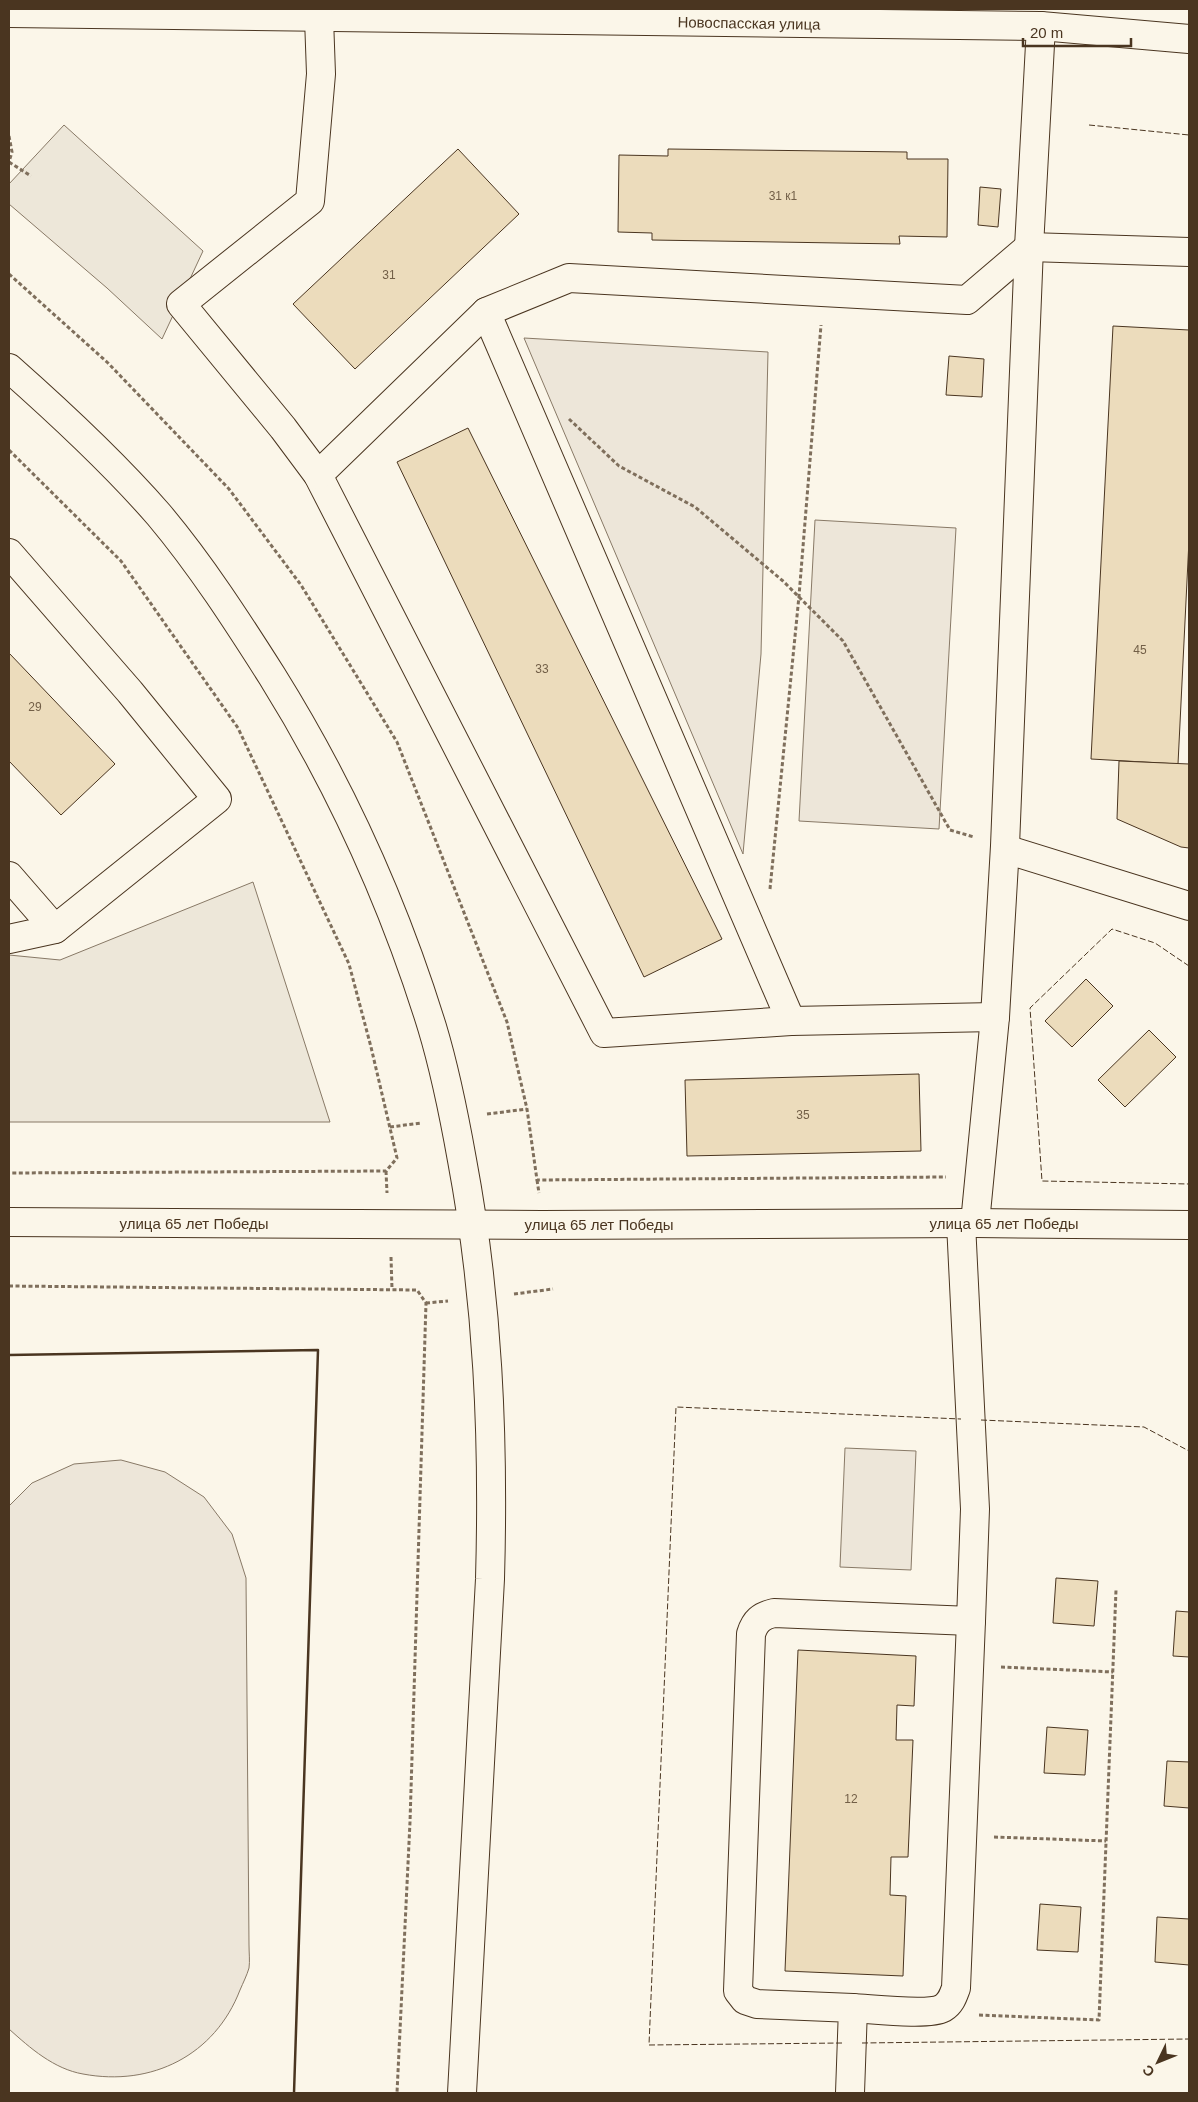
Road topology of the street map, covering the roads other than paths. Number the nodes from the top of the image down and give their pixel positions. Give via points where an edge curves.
1 (9, 13) edge
2 (319, 18) junction
3 (1041, 26) junction
4 (1189, 40) edge
5 (1029, 247) junction
6 (1189, 252) edge
7 (486, 312) junction
8 (9, 368) edge
9 (318, 475) junction
10 (9, 553) edge
11 (1005, 848) junction
12 (9, 876) edge
13 (1189, 906) edge
14 (55, 929) junction
15 (9, 939) edge
16 (995, 1017) junction
17 (791, 1021) junction
18 (9, 1222) edge
19 (474, 1223) junction
20 (968, 1223) junction
21 (1189, 1225) edge
22 (971, 1622) junction
23 (853, 2008) junction
24 (462, 2093) edge
25 (850, 2093) edge

1 - 2 street, Новоспасская улица
2 - 3 street, Новоспасская улица
2 - 9 street via 322,74 310,201 181,304
3 - 4 street, Новоспасская улица
3 - 5 street
5 - 6 street
5 - 7 street via 967,300 569,278
5 - 11 street
7 - 9 street
7 - 17 street
8 - 19 street via 64,417 158,515 229,608 296,715 360,835 405,944 433,1030
9 - 17 street via 604,1033
10 - 14 street via 217,799
11 - 13 street
11 - 16 street
12 - 14 street
14 - 15 street
16 - 17 street
16 - 20 street via 980,1177
18 - 19 street, улица 65 лет Победы
19 - 20 street, улица 65 лет Победы
19 - 24 street via 483,1297 492,1498
20 - 21 street, улица 65 лет Победы
20 - 22 street via 975,1509
22 - 23 street via 956,1988 951,2001 943,2008 929,2012
22 - 23 street via 774,1613 762,1616 751,1634 738,1991 745,2000 757,2004
23 - 25 street

